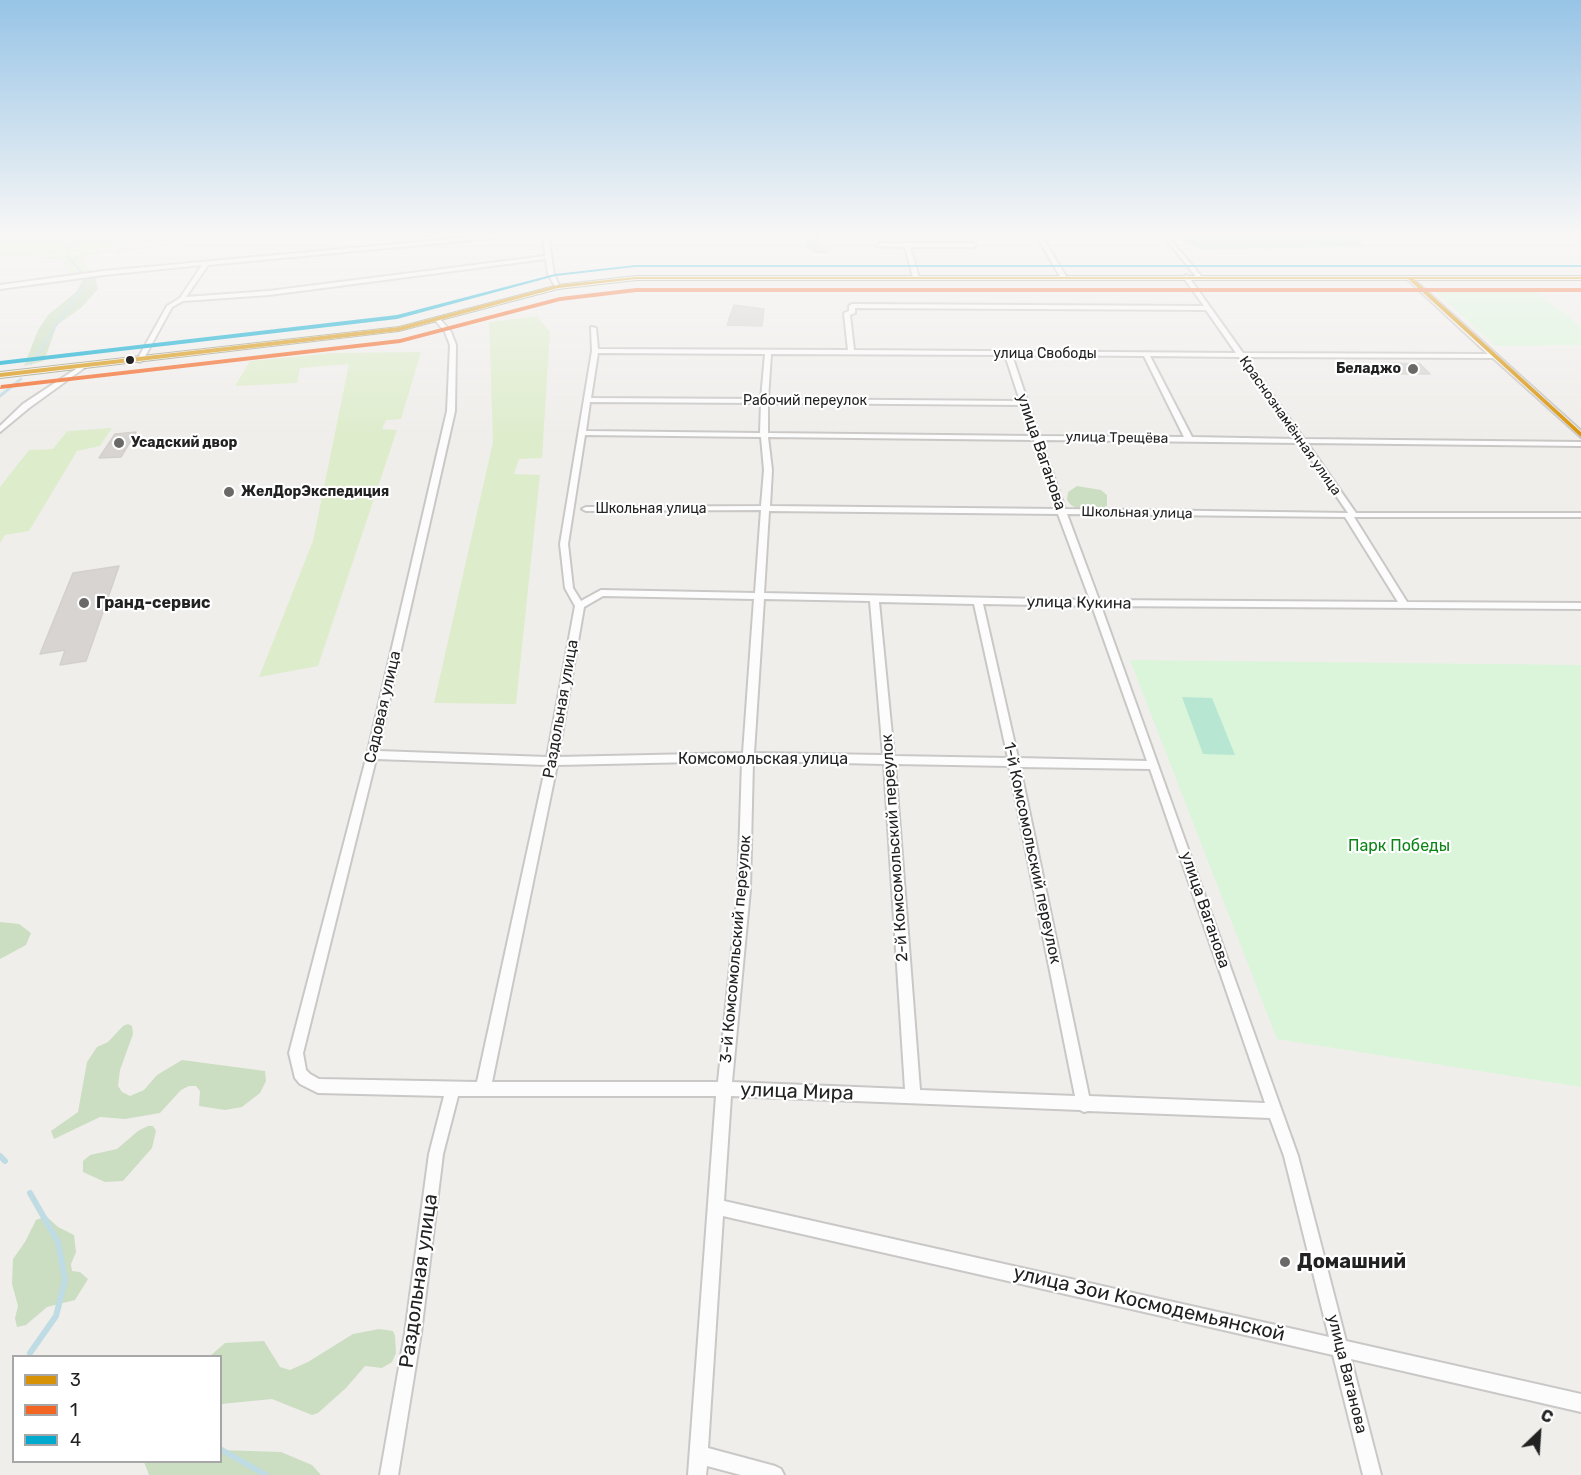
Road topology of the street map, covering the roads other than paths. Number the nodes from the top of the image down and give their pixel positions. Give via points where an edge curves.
1 (174, 304) edge
2 (499, 304) edge
3 (1205, 304) edge
4 (1437, 304) edge
5 (1208, 308) junction
6 (438, 320) junction
7 (593, 328) dead end
8 (595, 351) junction
9 (768, 352) junction
10 (851, 352) junction
11 (1008, 354) junction
12 (1146, 354) junction
13 (1240, 354) junction
14 (1495, 356) junction
15 (140, 360) junction
16 (84, 366) junction
17 (0, 375) edge
18 (586, 400) junction
19 (765, 401) junction
20 (1024, 403) junction
21 (0, 430) edge
22 (581, 433) junction
23 (766, 435) junction
24 (1581, 435) edge
25 (1036, 437) junction
26 (1189, 439) junction
27 (1303, 441) junction
28 (1581, 444) edge
29 (763, 508) junction
30 (586, 509) dead end
31 (1062, 513) junction
32 (1351, 515) junction
33 (1581, 515) edge
34 (757, 598) junction
35 (874, 600) junction
36 (978, 601) junction
37 (1097, 603) junction
38 (580, 606) junction
39 (1405, 606) junction
40 (1581, 606) edge
41 (372, 755) junction
42 (748, 757) junction
43 (552, 760) junction
44 (889, 760) junction
45 (1014, 763) junction
46 (1154, 765) junction
47 (318, 1086) joint
48 (453, 1089) junction
49 (483, 1089) junction
50 (724, 1089) junction
51 (913, 1097) junction
52 (1084, 1105) junction
53 (1275, 1111) junction
54 (717, 1207) junction
55 (1340, 1347) junction
56 (1581, 1403) edge
57 (699, 1455) junction
58 (389, 1475) edge
59 (697, 1475) edge
60 (775, 1475) edge
61 (1372, 1475) edge

1 - 15 street
2 - 6 street
3 - 5 street, Краснознамённая улица
4 - 14 street
5 - 10 street via 852,306 852,313 847,313
5 - 13 street, Краснознамённая улица
6 - 15 street via 355,335
6 - 41 street, Садовая улица via 453,345 451,411
7 - 8 street
8 - 9 street, улица Свободы
8 - 18 street
9 - 10 street, улица Свободы
9 - 19 street, 3-й Комсомольский переулок
10 - 11 street, улица Свободы
11 - 12 street, улица Свободы
11 - 20 street, улица Ваганова
12 - 13 street, улица Свободы
12 - 26 street
13 - 14 street, улица Свободы
13 - 27 street, Краснознамённая улица
14 - 24 street
15 - 16 street
16 - 17 street
16 - 21 street via 26,406
18 - 19 street, Рабочий переулок
18 - 22 street
19 - 20 street, Рабочий переулок
19 - 23 street, 3-й Комсомольский переулок
20 - 25 street, улица Ваганова
22 - 23 street, улица Трещёва
22 - 38 street via 564,544 570,588
23 - 25 street, улица Трещёва
23 - 29 street, 3-й Комсомольский переулок via 768,470
25 - 26 street, улица Трещёва
25 - 31 street, улица Ваганова
26 - 27 street, улица Трещёва
27 - 28 street, улица Трещёва
27 - 32 street, Краснознамённая улица
29 - 30 street, Школьная улица
29 - 31 street, Школьная улица
29 - 34 street, 3-й Комсомольский переулок
31 - 32 street, Школьная улица
31 - 37 street, улица Ваганова
32 - 33 street, Школьная улица
32 - 39 street, Краснознамённая улица
34 - 35 street, улица Кукина
34 - 38 street, улица Кукина via 601,593
34 - 42 street, 3-й Комсомольский переулок
35 - 36 street, улица Кукина
35 - 44 street, 2-й Комсомольский переулок
36 - 37 street, улица Кукина
36 - 45 street, 1-й Комсомольский переулок
37 - 39 street, улица Кукина
37 - 46 street, улица Ваганова
38 - 43 street, Раздольная улица
39 - 40 street, улица Кукина
41 - 43 street, Комсомольская улица
41 - 47 street, Садовая улица via 296,1053 300,1073
42 - 43 street, Комсомольская улица
42 - 44 street, Комсомольская улица
42 - 50 street, 3-й Комсомольский переулок via 744,890
43 - 49 street, Раздольная улица
44 - 45 street, Комсомольская улица
44 - 51 street, 2-й Комсомольский переулок
45 - 46 street, Комсомольская улица
45 - 52 street, 1-й Комсомольский переулок
46 - 53 street, улица Ваганова
47 - 48 street, улица Мира
48 - 49 street, улица Мира
48 - 58 street, Раздольная улица via 436,1154 413,1333
49 - 50 street, улица Мира
50 - 51 street, улица Мира
50 - 54 street, 3-й Комсомольский переулок
51 - 52 street, улица Мира
52 - 53 street, улица Мира
53 - 55 street, улица Ваганова via 1291,1156
54 - 55 street, улица Зои Космодемьянской
54 - 57 street, 3-й Комсомольский переулок
55 - 56 street, улица Зои Космодемьянской
55 - 61 street, улица Ваганова
57 - 59 street, 3-й Комсомольский переулок
57 - 60 street

